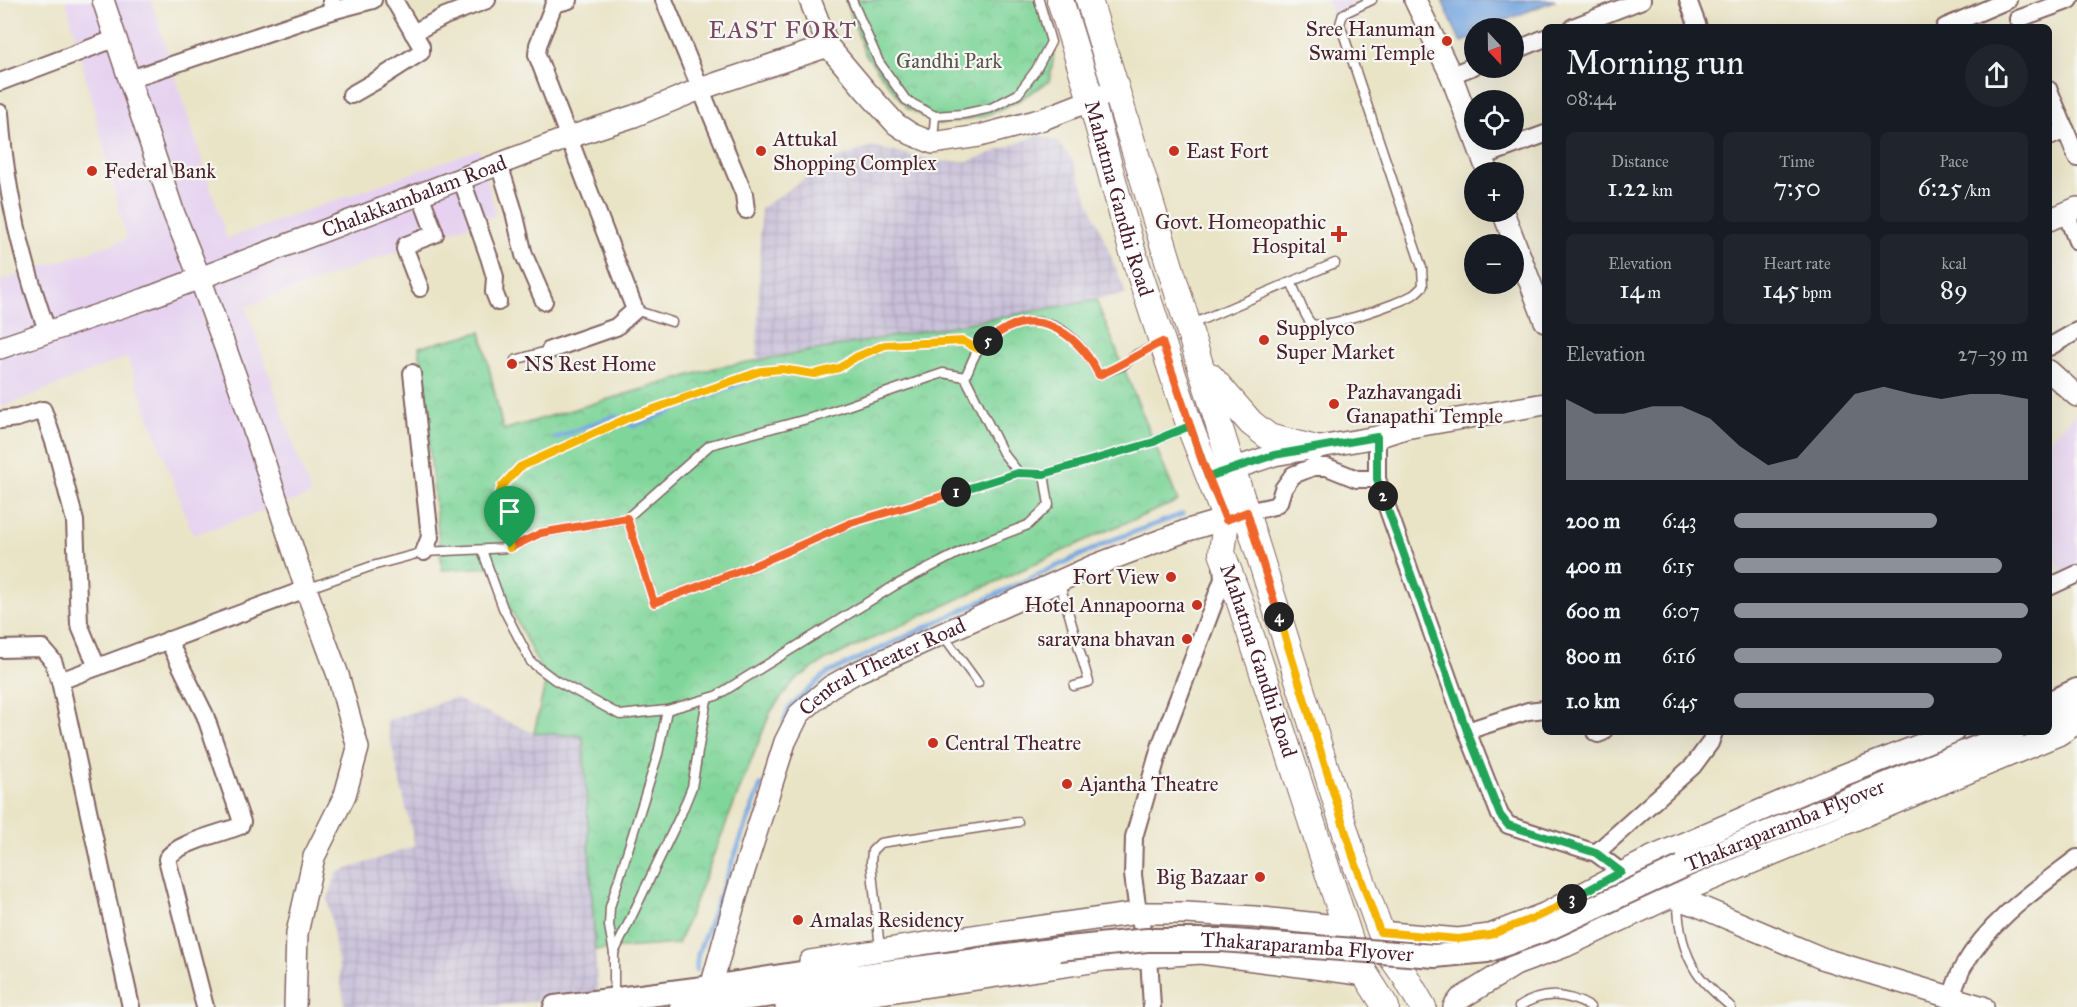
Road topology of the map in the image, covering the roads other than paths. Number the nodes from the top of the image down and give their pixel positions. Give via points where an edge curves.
1 (103, 0) edge
2 (373, 0) edge
3 (394, 0) edge
4 (487, 0) edge
5 (664, 0) edge
6 (810, 0) edge
7 (852, 0) edge
8 (1039, 0) edge
9 (1060, 0) edge
10 (1089, 0) edge
11 (1372, 0) edge
12 (1415, 0) edge
13 (1641, 0) edge
14 (1688, 0) edge
15 (2009, 0) edge
16 (2070, 0) edge
17 (556, 1) edge
18 (333, 5) edge
19 (2020, 23) edge
20 (1581, 24) edge
21 (1697, 24) edge
22 (1952, 24) edge
23 (413, 33) junction
24 (117, 38) junction
25 (1542, 39) edge
26 (828, 46) junction
27 (1524, 47) edge
28 (1464, 70) edge
29 (1451, 75) junction
30 (130, 79) junction
31 (0, 82) edge
32 (700, 88) junction
33 (1118, 90) junction
34 (351, 95) dead end
35 (2052, 97) edge
36 (1091, 100) junction
37 (0, 113) edge
38 (935, 116) junction
39 (2066, 130) junction
40 (1542, 135) edge
41 (2052, 135) edge
42 (570, 137) junction
43 (933, 142) junction
44 (1480, 151) edge
45 (2077, 158) edge
46 (499, 164) junction
47 (461, 178) junction
48 (420, 194) junction
49 (746, 210) dead end
50 (2064, 214) edge
51 (1507, 222) edge
52 (2077, 241) edge
53 (1335, 263) dead end
54 (200, 278) junction
55 (1291, 282) junction
56 (420, 288) dead end
57 (544, 301) dead end
58 (498, 302) dead end
59 (635, 310) junction
60 (1542, 313) edge
61 (672, 322) dead end
62 (1188, 326) junction
63 (2077, 332) edge
64 (48, 333) junction
65 (1162, 342) junction
66 (2052, 345) edge
67 (0, 348) edge
68 (978, 349) junction
69 (550, 350) joint
70 (515, 360) dead end
71 (1201, 364) junction
72 (412, 374) dead end
73 (2052, 374) edge
74 (965, 377) junction
75 (2077, 396) edge
76 (1542, 405) edge
77 (0, 420) edge
78 (1190, 426) junction
79 (1377, 437) junction
80 (1314, 448) junction
81 (1233, 468) junction
82 (1018, 473) junction
83 (1044, 474) junction
84 (1208, 477) junction
85 (1377, 479) junction
86 (1236, 516) junction
87 (627, 518) junction
88 (510, 548) junction
89 (482, 550) junction
90 (424, 552) junction
91 (1222, 553) junction
92 (2077, 574) edge
93 (1059, 581) junction
94 (2052, 586) edge
95 (306, 589) junction
96 (943, 634) junction
97 (168, 640) junction
98 (0, 649) edge
99 (96, 667) junction
100 (60, 681) junction
101 (2077, 682) edge
102 (978, 683) dead end
103 (1074, 686) dead end
104 (2077, 690) edge
105 (2052, 692) edge
106 (707, 699) junction
107 (2052, 702) edge
108 (1542, 709) edge
109 (667, 710) junction
110 (2077, 710) edge
111 (2052, 721) edge
112 (2077, 723) edge
113 (1467, 731) junction
114 (1713, 735) edge
115 (1940, 735) edge
116 (2003, 735) edge
117 (1018, 822) dead end
118 (1596, 853) junction
119 (2077, 858) edge
120 (1621, 872) junction
121 (1677, 897) junction
122 (1138, 914) junction
123 (1346, 927) junction
124 (1380, 932) junction
125 (880, 950) junction
126 (614, 953) junction
127 (1149, 956) junction
128 (1366, 975) junction
129 (717, 996) edge
130 (1952, 997) junction
131 (614, 1003) edge
132 (839, 1004) edge
133 (1462, 1004) edge
134 (131, 1007) edge
135 (206, 1007) edge
136 (295, 1007) edge
137 (555, 1007) edge
138 (681, 1007) edge
139 (765, 1007) edge
140 (786, 1007) edge
141 (1152, 1007) edge
142 (1386, 1007) edge
143 (1423, 1007) edge
144 (1519, 1007) edge
145 (1590, 1007) edge
146 (1731, 1007) edge
147 (1983, 1007) edge

1 - 24 street
2 - 18 street
3 - 23 street
4 - 23 street
5 - 32 street
6 - 26 street
7 - 38 lane via 879,62 906,100
8 - 38 lane via 1051,42 1018,94 991,108
9 - 36 main road, Mahatma Gandhi Road
10 - 33 main road, Mahatma Gandhi Road
11 - 55 lane via 1343,14 1340,24 1422,268 1423,286 1413,295 1316,326
12 - 29 street
13 - 20 street
14 - 21 street
15 - 19 street
15 - 22 street
16 - 19 street
17 - 42 street via 537,55
18 - 30 street
23 - 34 street via 421,52
24 - 30 street
24 - 31 street
25 - 27 street
26 - 32 street, Chalakkambalam Road
26 - 43 street via 897,124
28 - 29 street
29 - 44 street
30 - 54 street via 174,214
32 - 42 street, Chalakkambalam Road
32 - 49 street via 744,194
33 - 36 street
33 - 62 main road, Mahatma Gandhi Road
35 - 39 street
36 - 43 street via 1043,119 979,136
36 - 65 main road, Mahatma Gandhi Road
37 - 64 street via 21,246
38 - 43 lane
39 - 41 street
39 - 45 street
40 - 44 street
42 - 46 street, Chalakkambalam Road
42 - 59 street
46 - 47 street, Chalakkambalam Road
46 - 57 street via 524,255
47 - 48 street, Chalakkambalam Road
47 - 58 street via 489,256
48 - 54 street, Chalakkambalam Road
48 - 56 street via 435,234 406,245
50 - 52 street
51 - 60 street
53 - 55 lane
54 - 64 street, Chalakkambalam Road
54 - 95 street
55 - 62 lane
59 - 61 lane
59 - 69 street via 616,327
62 - 71 main road, Mahatma Gandhi Road
63 - 66 street
64 - 67 street, Chalakkambalam Road
65 - 68 lane via 1099,375 1074,341 1057,327 1035,322 1014,325
65 - 78 main road, Mahatma Gandhi Road
68 - 74 lane
68 - 88 lane via 963,341 885,345 839,368 814,374 782,369 761,371 628,418 520,467 502,486 496,504
69 - 70 lane
71 - 80 main road via 1245,417 1269,437
71 - 81 main road, Mahatma Gandhi Road
72 - 90 street via 429,537
73 - 75 street
74 - 82 lane via 1003,453
74 - 87 lane via 943,373 818,416 710,445
76 - 79 street via 1405,428
77 - 99 street via 44,410 75,521 79,624
78 - 83 lane via 1154,442
78 - 84 main road, Mahatma Gandhi Road
79 - 80 street
79 - 85 street
80 - 81 street
81 - 84 street
81 - 86 main road, Mahatma Gandhi Road
82 - 83 lane
82 - 87 lane via 851,523 654,603
83 - 106 lane via 1048,505 1028,525 966,549 894,586
84 - 86 main road, Mahatma Gandhi Road
85 - 86 street via 1358,479 1327,467 1313,467 1293,475 1274,506
85 - 113 street
86 - 91 main road, Mahatma Gandhi Road
86 - 93 street, Central Theater Road via 1188,530
86 - 124 main road, Mahatma Gandhi Road
87 - 88 lane via 541,533
88 - 89 lane
89 - 90 lane
89 - 109 lane via 502,608 531,662 555,680 620,715
90 - 95 lane
91 - 122 street via 1223,579 1161,744 1134,837
91 - 123 main road, Mahatma Gandhi Road
92 - 94 street
93 - 96 street, Central Theater Road
93 - 103 lane via 1089,682
95 - 97 street
95 - 136 street via 339,675 358,748 345,795 314,856 297,933
96 - 102 lane
96 - 129 street, Central Theater Road via 855,673 830,687 799,714 785,742 725,931
97 - 99 street
97 - 135 street via 205,715 242,822 180,848 167,859
98 - 100 street via 42,648 53,661
99 - 100 street
100 - 134 street
101 - 105 street
104 - 107 main road
106 - 109 lane
106 - 126 lane via 692,787
108 - 113 street
109 - 126 lane via 658,754 610,907
110 - 111 main road
112 - 121 street via 2058,735
113 - 118 street via 1494,804 1508,825
114 - 118 street via 1693,766
115 - 120 street
116 - 129 main road, Thakaraparamba Flyover, bridge via 1682,867 1548,929 1487,951 1435,956 1221,940 1147,940 856,976 841,986
117 - 125 lane via 880,843 872,851 871,862
118 - 120 street
119 - 130 street via 1997,922 1962,968
120 - 121 street
120 - 124 street via 1544,914 1490,935 1458,939
121 - 130 street via 1824,958
121 - 133 street via 1515,965
121 - 146 lane via 1678,928 1687,952 1698,974
122 - 123 street via 1186,913
122 - 125 street
122 - 127 street
123 - 128 main road, Mahatma Gandhi Road
124 - 143 main road, Mahatma Gandhi Road via 1388,952
125 - 129 street via 758,971
126 - 131 lane
127 - 128 street via 1201,953
127 - 132 street
127 - 141 street
128 - 142 main road, Mahatma Gandhi Road
129 - 131 main road
129 - 138 main road
129 - 139 street
130 - 147 street
131 - 137 main road
132 - 140 street
144 - 145 lane via 1554,994 1577,999

